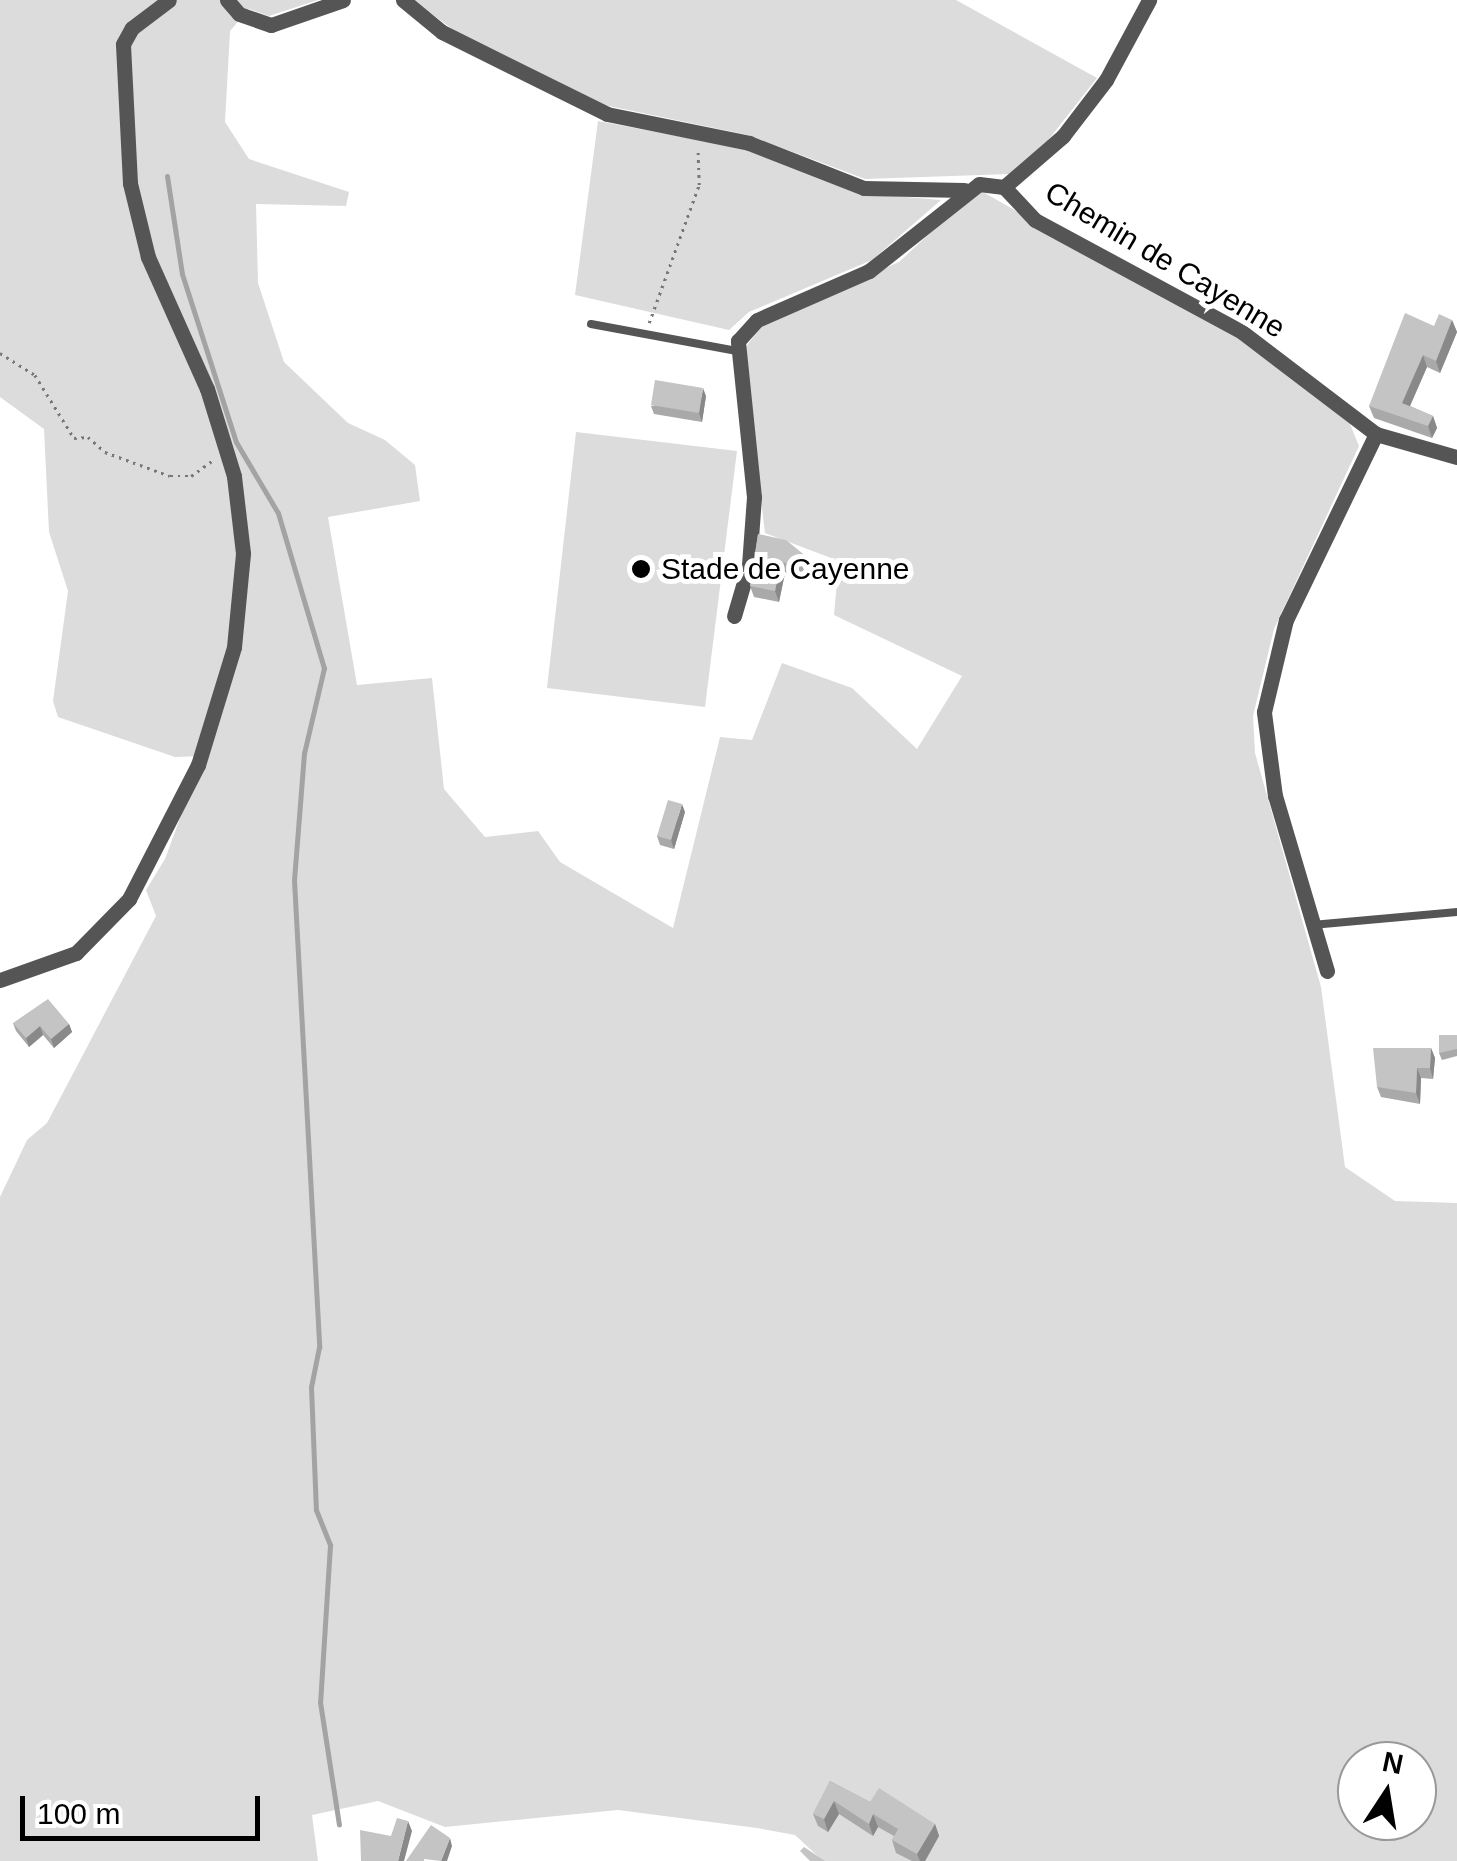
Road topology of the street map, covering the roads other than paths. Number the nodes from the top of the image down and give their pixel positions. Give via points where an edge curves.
1 (169, 0) edge
2 (228, 0) edge
3 (343, 0) edge
4 (404, 0) edge
5 (1149, 0) edge
6 (1004, 187) junction
7 (964, 190) junction
8 (591, 324) dead end
9 (736, 351) junction
10 (1376, 434) junction
11 (1457, 458) edge
12 (734, 616) dead end
13 (1457, 912) edge
14 (1309, 926) junction
15 (1326, 971) dead end
16 (0, 980) edge

1 - 16 street via 132,28 123,44 130,183 148,257 207,389 228,458 243,553 226,688 198,765 129,900 76,953
2 - 3 street via 238,14 271,25
4 - 7 street, Chemin de Cayenne via 442,32 573,100 750,143 864,188
5 - 6 street via 1106,80 1063,136
6 - 7 street, Chemin de Cayenne
6 - 10 street, Chemin de Cayenne via 1035,220 1242,332
7 - 9 street via 869,271 757,320
8 - 9 lane
9 - 12 street via 754,497 748,566
10 - 11 street, Chemin de Cayenne
10 - 14 street via 1299,591 1268,681 1268,761
13 - 14 lane
14 - 15 street

